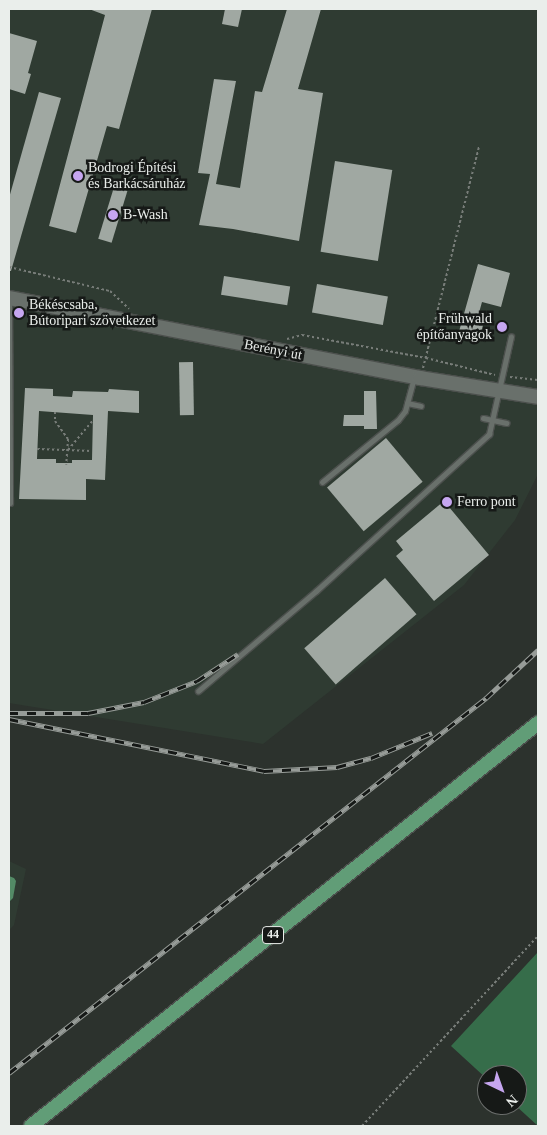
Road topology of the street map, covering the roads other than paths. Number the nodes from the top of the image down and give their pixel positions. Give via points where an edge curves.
1 (9, 298) edge
2 (511, 336) dead end
3 (417, 378) junction
4 (500, 391) junction
5 (538, 397) edge
6 (407, 403) junction
7 (421, 406) dead end
8 (483, 418) dead end
9 (493, 420) junction
10 (506, 423) dead end
11 (322, 482) dead end
12 (10, 503) dead end
13 (198, 691) dead end
14 (538, 724) edge
15 (31, 1126) edge

1 - 3 street, Berényi út
1 - 12 lane
2 - 4 lane
3 - 4 street, Berényi út
3 - 6 lane
4 - 5 street, Berényi út
4 - 9 lane
6 - 7 lane
6 - 11 lane via 398,420
8 - 9 lane
9 - 10 lane
9 - 13 lane via 489,434 316,591
14 - 15 main road, 44

